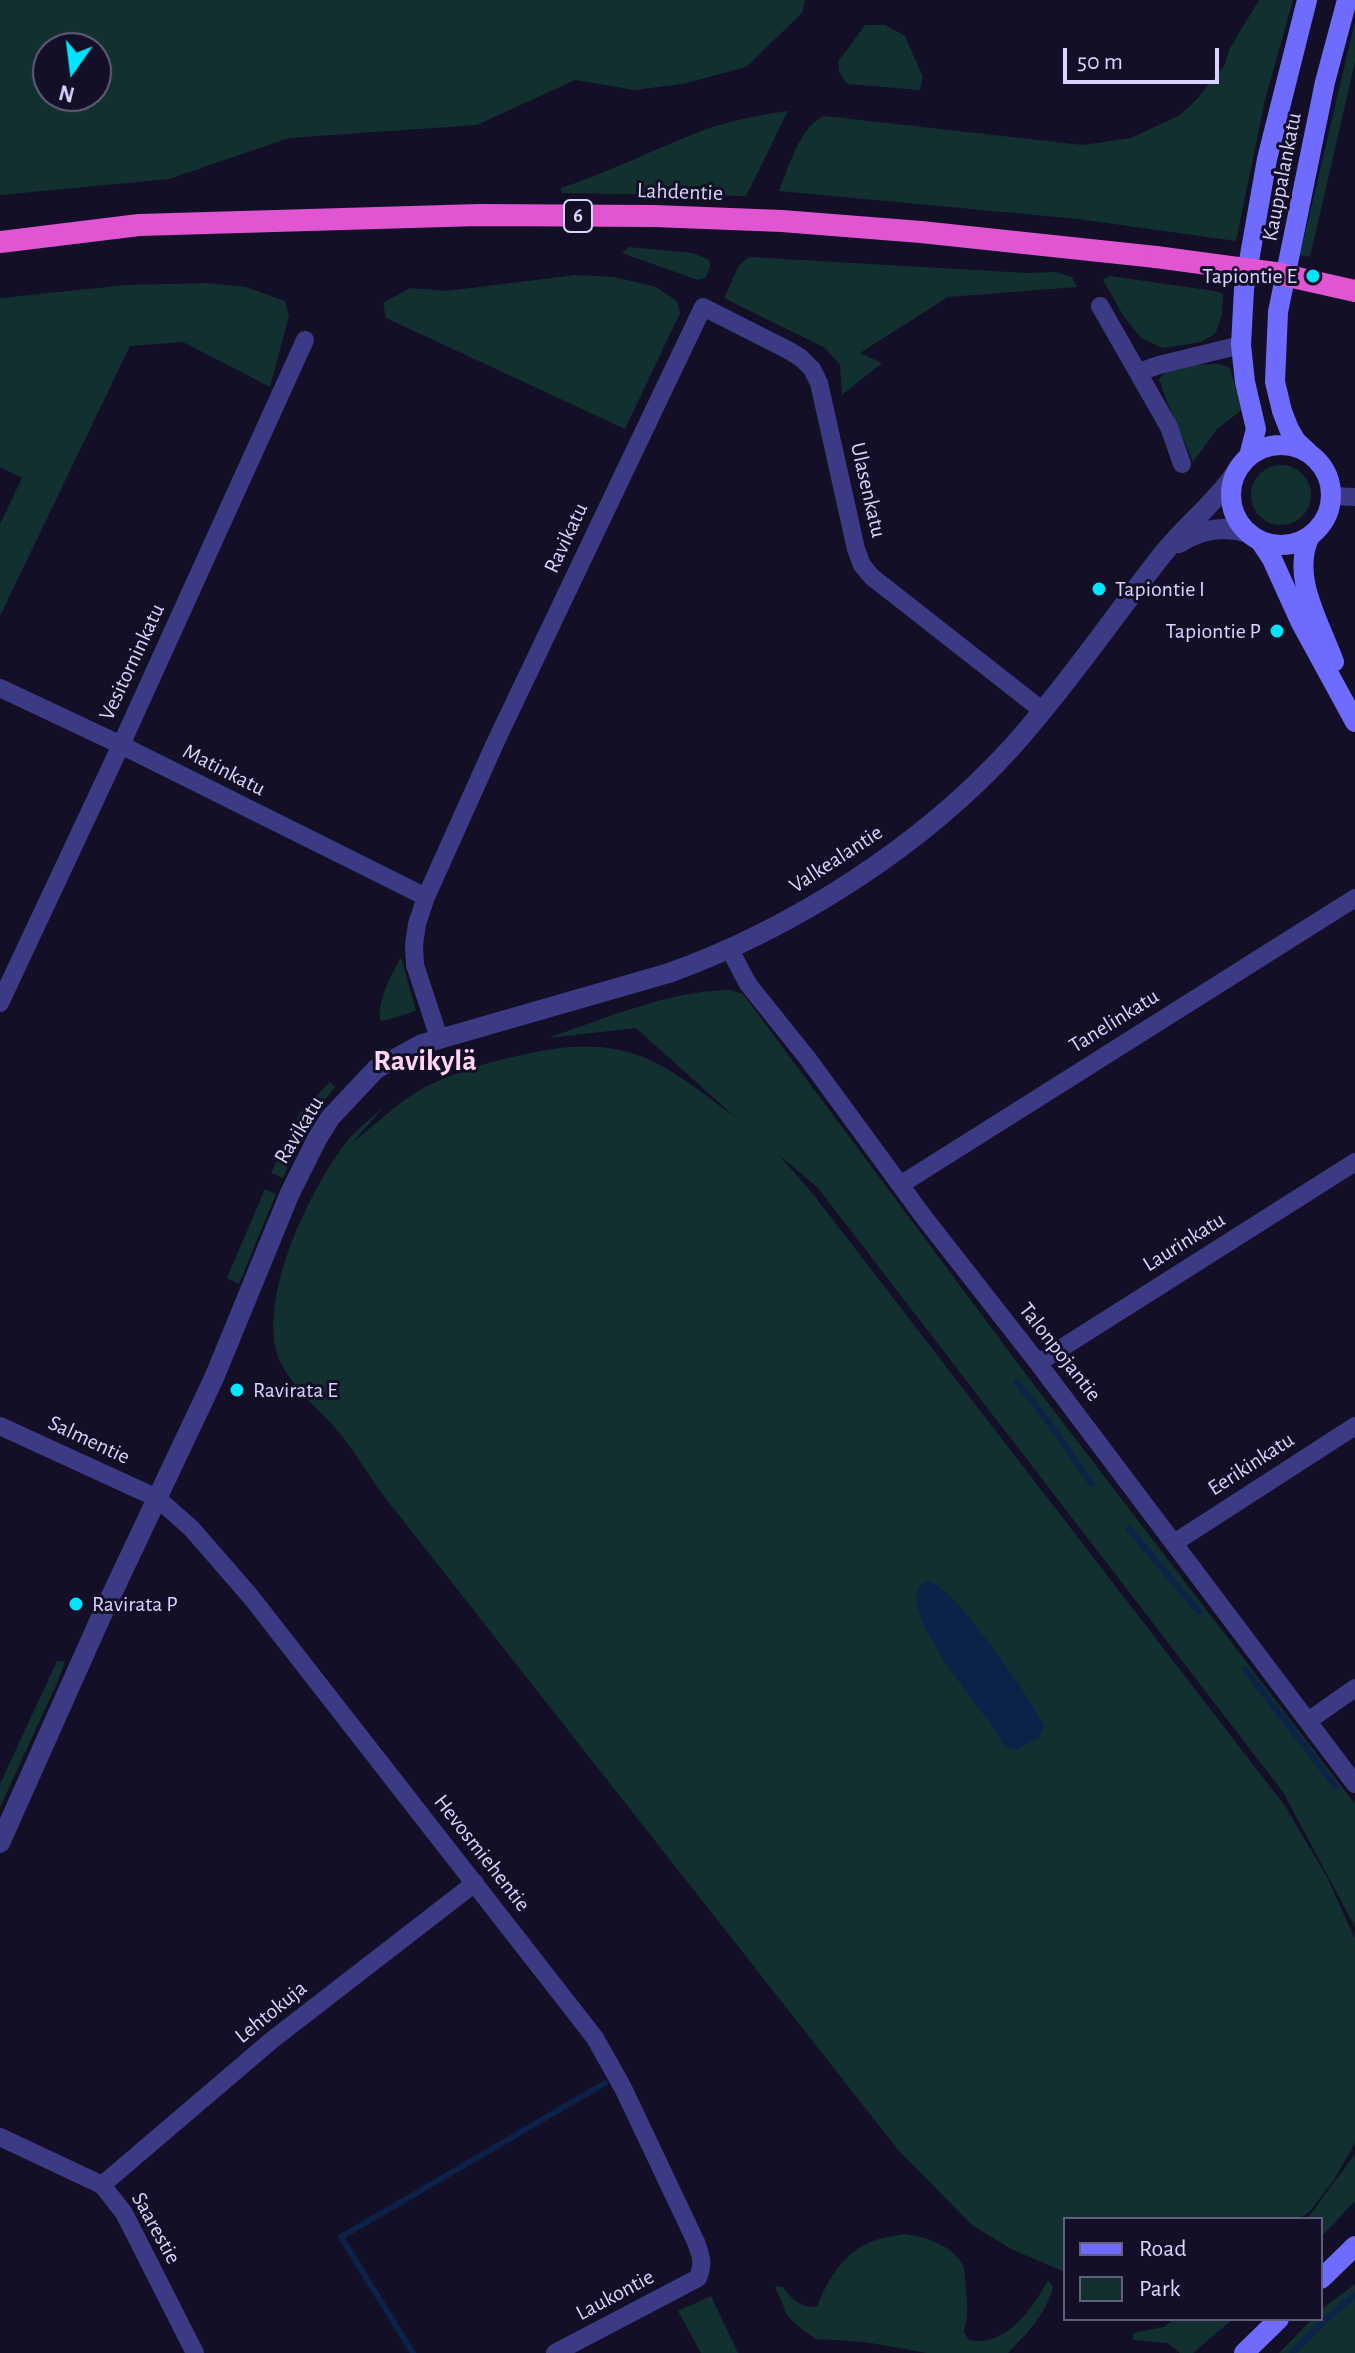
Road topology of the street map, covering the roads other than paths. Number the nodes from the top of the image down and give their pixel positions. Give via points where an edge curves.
1 (1307, 0) edge
2 (1347, 0) edge
3 (0, 242) edge
4 (1355, 291) edge
5 (1100, 306) dead end
6 (703, 307) joint
7 (305, 340) dead end
8 (1241, 345) junction
9 (1139, 372) junction
10 (1308, 452) junction
11 (1249, 456) junction
12 (1182, 464) dead end
13 (1235, 474) junction
14 (1331, 496) junction
15 (1355, 497) edge
16 (1310, 536) junction
17 (1254, 537) junction
18 (1155, 564) junction
19 (0, 688) edge
20 (1043, 711) junction
21 (1355, 720) edge
22 (121, 745) junction
23 (426, 897) junction
24 (1355, 898) edge
25 (729, 948) junction
26 (0, 1003) edge
27 (439, 1038) junction
28 (1355, 1162) edge
29 (900, 1185) junction
30 (1038, 1363) junction
31 (0, 1426) edge
32 (1355, 1426) edge
33 (157, 1498) junction
34 (1174, 1543) junction
35 (1355, 1688) edge
36 (1308, 1721) junction
37 (1355, 1784) edge
38 (0, 1843) edge
39 (475, 1883) junction
40 (0, 2137) edge
41 (102, 2185) junction
42 (1355, 2246) edge
43 (1323, 2277) edge
44 (698, 2278) joint
45 (1277, 2321) edge
46 (195, 2353) edge
47 (555, 2353) edge
48 (1244, 2353) edge

1 - 8 main road, Kauppalankatu via 1255,221
2 - 10 main road, Kauppalankatu via 1278,312 1275,382 1289,429
3 - 4 highway, Lahdentie / 6, bridge via 139,225 479,215 654,216 921,232 1156,257 1275,273
5 - 9 street
6 - 20 street, Ulasenkatu via 788,350 812,369 856,549 872,577
6 - 23 street, Ravikatu
7 - 22 street, Vesitorninkatu
8 - 9 street
8 - 11 main road, Kauppalankatu via 1256,429
9 - 12 street
10 - 11 main road via 1279,445
10 - 14 main road via 1329,479
11 - 13 main road
13 - 17 main road via 1231,503
13 - 18 street, Valkealantie
14 - 15 street
14 - 16 main road via 1324,521
16 - 17 main road via 1272,544
16 - 21 main road via 1303,556 1306,589
17 - 18 street, Valkealantie via 1226,528 1197,533
17 - 21 main road via 1272,559
18 - 20 street, Valkealantie
19 - 22 street, Matinkatu
20 - 25 street, Valkealantie via 927,826 821,899
22 - 23 street, Matinkatu
22 - 26 street, Vesitorninkatu
23 - 27 street, Ravikatu via 417,924 415,965
24 - 29 street, Tanelinkatu
25 - 27 street, Valkealantie via 669,973
25 - 29 street, Talonpojantie via 748,984
27 - 33 street, Ravikatu via 376,1069 317,1139
28 - 30 street, Laurinkatu
29 - 30 street, Talonpojantie
30 - 34 street, Talonpojantie
31 - 33 street, Salmentie
32 - 34 street, Eerikinkatu
33 - 38 street, Ravikatu
33 - 39 street, Hevosmiehentie via 251,1597
34 - 36 street, Talonpojantie
35 - 36 street
36 - 37 street, Talonpojantie
39 - 41 street, Lehtokuja via 272,2040
39 - 44 street, Hevosmiehentie via 602,2050 696,2242 702,2258
40 - 41 street, Saarestie
41 - 46 street, Saarestie via 124,2213
42 - 43 main road
44 - 47 street, Laukontie
45 - 48 main road

